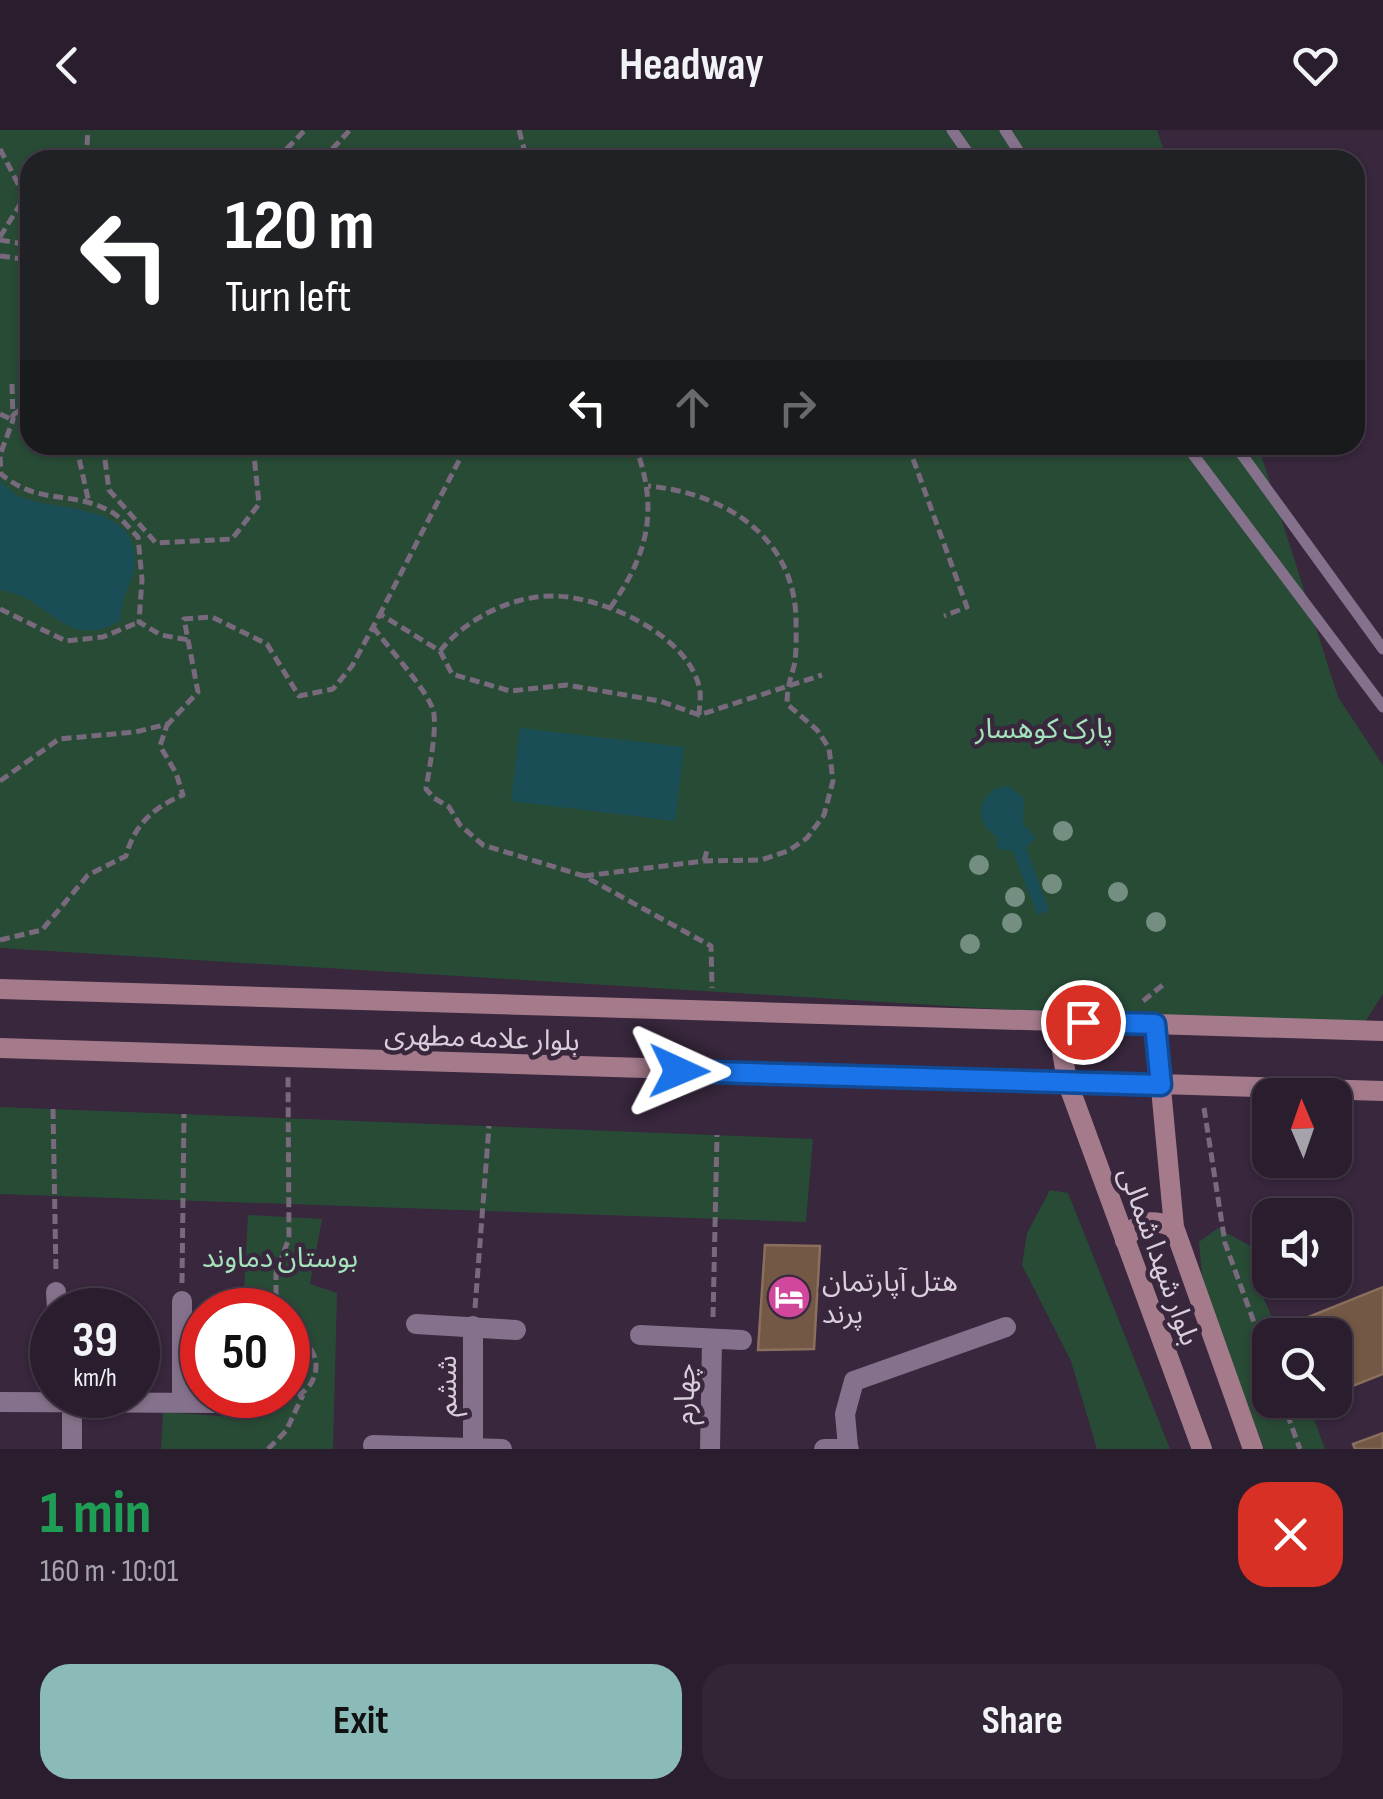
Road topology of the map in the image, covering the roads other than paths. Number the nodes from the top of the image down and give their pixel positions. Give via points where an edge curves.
1 (1194, 455) edge
2 (1242, 455) edge
3 (1383, 649) edge
4 (1383, 707) edge
5 (0, 989) edge
6 (1057, 1021) junction
7 (1155, 1024) junction
8 (1383, 1032) edge
9 (0, 1048) edge
10 (1067, 1081) junction
11 (1161, 1085) junction
12 (1383, 1091) edge
13 (1174, 1227) junction
14 (1125, 1240) junction
15 (416, 1324) dead end
16 (474, 1326) junction
17 (1006, 1327) dead end
18 (516, 1330) dead end
19 (640, 1336) dead end
20 (712, 1340) junction
21 (742, 1340) dead end
22 (30, 1401) edge
23 (0, 1402) edge
24 (66, 1418) edge
25 (373, 1444) dead end
26 (474, 1447) edge
27 (429, 1448) edge
28 (848, 1448) edge
29 (72, 1449) edge
30 (502, 1449) edge
31 (710, 1449) edge
32 (824, 1449) edge
33 (1202, 1449) edge
34 (1253, 1449) edge

1 - 4 lane
2 - 3 lane
5 - 6 main road, بلوار علامه مطهری
6 - 7 main road, بلوار علامه مطهری
6 - 10 main road, بلوار شهدا شمالی
7 - 8 main road, بلوار علامه مطهری
7 - 11 main road, بلوار شهدا شمالی
9 - 10 main road, بلوار علامه مطهری
10 - 11 main road, بلوار علامه مطهری
10 - 14 main road, بلوار شهدا شمالی
11 - 12 main road, بلوار علامه مطهری
11 - 13 main road, بلوار شهدا شمالی
13 - 14 main road via 1146,1221
13 - 34 main road, بلوار شهدا شمالی
14 - 33 main road, بلوار شهدا شمالی
15 - 16 street
16 - 18 street
16 - 26 street, ششم
17 - 28 street via 854,1381 845,1414
19 - 20 street
20 - 21 street
20 - 31 street, چهارم
22 - 23 street
24 - 29 street
25 - 27 street
26 - 27 street
26 - 30 street
28 - 32 street

